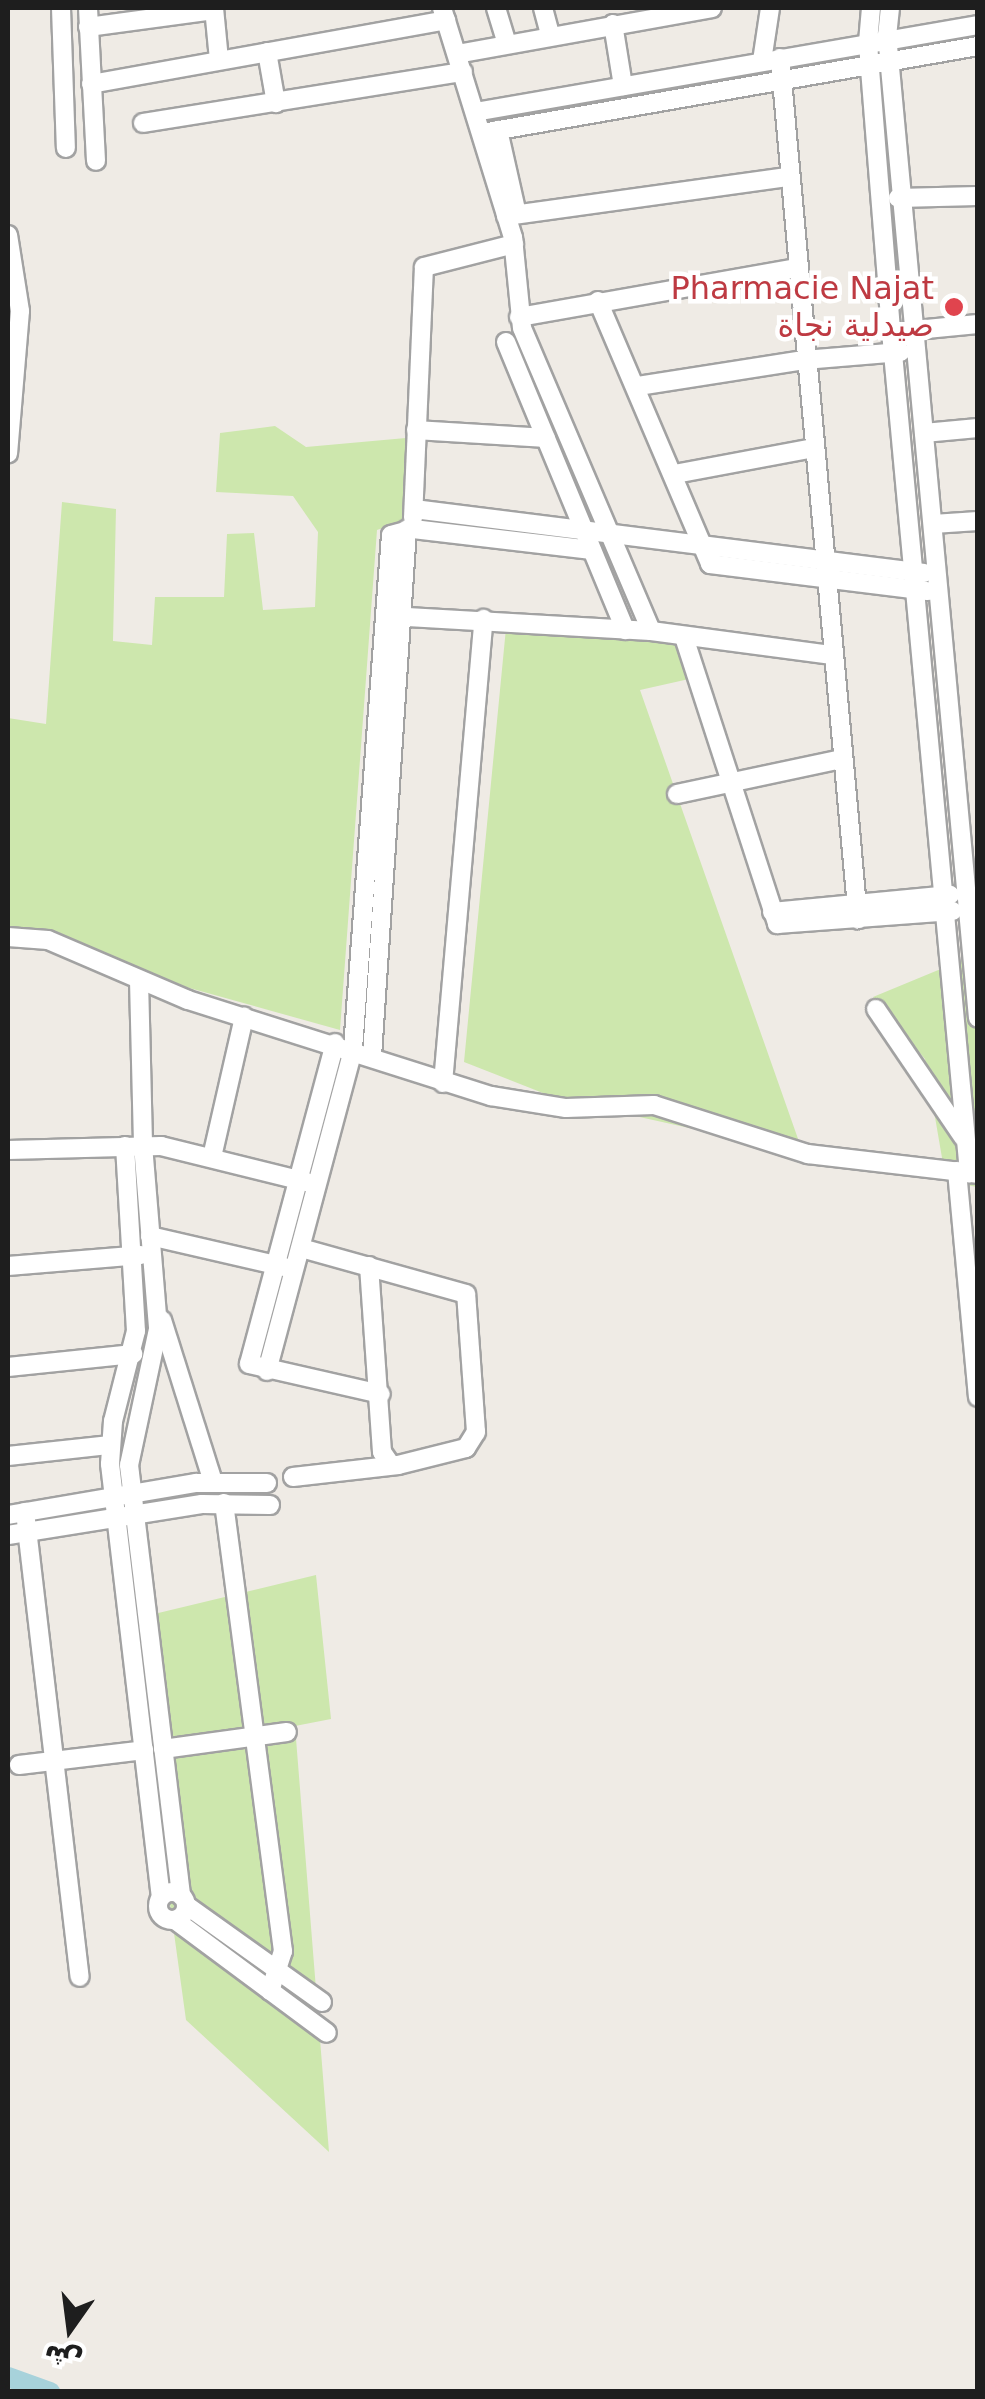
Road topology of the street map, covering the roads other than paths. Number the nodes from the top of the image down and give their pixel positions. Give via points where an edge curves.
1 (62, 8) edge
2 (88, 8) edge
3 (496, 8) edge
4 (543, 8) edge
5 (712, 8) edge
6 (770, 8) edge
7 (871, 8) edge
8 (890, 8) edge
9 (214, 9) edge
10 (174, 12) edge
11 (137, 14) edge
12 (444, 14) edge
13 (613, 24) junction
14 (978, 24) edge
15 (88, 27) junction
16 (550, 35) junction
17 (888, 41) junction
18 (507, 44) junction
19 (868, 44) junction
20 (978, 46) edge
21 (267, 52) junction
22 (771, 59) junction
23 (219, 60) junction
24 (890, 62) junction
25 (460, 63) junction
26 (870, 66) junction
27 (782, 83) junction
28 (91, 84) junction
29 (623, 86) junction
30 (276, 103) junction
31 (476, 112) junction
32 (144, 123) dead end
33 (490, 131) junction
34 (66, 148) dead end
35 (96, 161) dead end
36 (787, 177) junction
37 (978, 196) edge
38 (880, 198) junction
39 (905, 198) junction
40 (512, 216) junction
41 (8, 235) edge
42 (514, 244) junction
43 (796, 268) junction
44 (598, 301) junction
45 (519, 317) junction
46 (978, 324) edge
47 (916, 330) junction
48 (506, 342) dead end
49 (916, 352) junction
50 (893, 353) junction
51 (804, 360) junction
52 (638, 386) junction
53 (978, 428) edge
54 (416, 430) junction
55 (924, 433) junction
56 (546, 438) junction
57 (814, 448) junction
58 (8, 453) edge
59 (675, 474) junction
60 (414, 509) junction
61 (978, 521) edge
62 (933, 524) junction
63 (410, 529) junction
64 (584, 531) junction
65 (611, 534) junction
66 (592, 550) junction
67 (707, 555) junction
68 (824, 571) junction
69 (915, 582) junction
70 (938, 583) junction
71 (392, 616) junction
72 (484, 620) junction
73 (625, 630) junction
74 (651, 631) junction
75 (684, 637) junction
76 (832, 654) junction
77 (842, 759) junction
78 (731, 784) junction
79 (381, 785) junction
80 (678, 794) dead end
81 (933, 804) junction
82 (968, 804) edge
83 (967, 902) junction
84 (942, 904) junction
85 (857, 910) junction
86 (8, 937) edge
87 (139, 980) junction
88 (876, 1009) dead end
89 (244, 1017) junction
90 (978, 1018) edge
91 (344, 1046) junction
92 (372, 1056) junction
93 (443, 1083) junction
94 (966, 1142) junction
95 (134, 1145) junction
96 (8, 1150) edge
97 (212, 1157) junction
98 (968, 1173) edge
99 (297, 1180) junction
100 (317, 1185) junction
101 (301, 1248) junction
102 (145, 1249) junction
103 (274, 1265) junction
104 (8, 1266) edge
105 (369, 1266) junction
106 (294, 1270) junction
107 (156, 1303) junction
108 (156, 1344) junction
109 (133, 1351) junction
110 (263, 1358) junction
111 (8, 1367) edge
112 (150, 1367) junction
113 (381, 1394) junction
114 (978, 1397) edge
115 (110, 1445) junction
116 (8, 1456) edge
117 (389, 1462) junction
118 (293, 1477) dead end
119 (213, 1482) junction
120 (267, 1483) dead end
121 (124, 1496) junction
122 (224, 1503) junction
123 (270, 1504) dead end
124 (16, 1513) edge
125 (126, 1517) junction
126 (27, 1532) junction
127 (8, 1535) edge
128 (287, 1732) dead end
129 (254, 1737) junction
130 (163, 1749) junction
131 (144, 1750) junction
132 (54, 1761) junction
133 (20, 1765) dead end
134 (181, 1907) junction
135 (279, 1972) junction
136 (80, 1977) dead end
137 (302, 1988) junction
138 (270, 1991) junction
139 (322, 2002) dead end
140 (289, 2005) junction
141 (327, 2033) dead end

1 - 34 street
2 - 15 street
3 - 18 street
4 - 16 street
5 - 13 street
6 - 22 street
7 - 19 street
8 - 17 street
9 - 10 street
9 - 23 street
10 - 11 street
11 - 15 street
12 - 21 street
12 - 25 street
13 - 16 street
13 - 29 street
14 - 17 street
15 - 28 street
16 - 18 street
17 - 19 street
17 - 24 street
18 - 25 street
19 - 22 street
19 - 26 street
20 - 24 street
21 - 23 street
21 - 30 street
22 - 27 street
22 - 29 street
23 - 28 street
24 - 26 street
24 - 39 street
25 - 30 street
25 - 31 street
26 - 27 street
26 - 38 street
27 - 33 street
27 - 36 street
28 - 35 street
29 - 31 street
30 - 32 street
31 - 33 street
33 - 40 street
36 - 40 street
36 - 43 street
37 - 39 street
38 - 39 street
38 - 50 street
39 - 47 street
40 - 42 street
41 - 58 street via 20,311
42 - 45 street
42 - 54 street via 424,267
43 - 44 street
43 - 51 street
44 - 45 street
44 - 52 street
45 - 65 street
46 - 47 street
47 - 49 street
48 - 56 street
49 - 50 street
49 - 55 street
50 - 51 street
50 - 69 street
51 - 52 street
51 - 57 street
52 - 59 street
53 - 55 street
54 - 56 street
54 - 60 street
55 - 62 street
56 - 64 street
57 - 59 street
57 - 68 street
59 - 67 street
60 - 63 street
60 - 64 street
61 - 62 street
62 - 70 street
63 - 66 street
63 - 71 street
64 - 65 street
64 - 66 street
65 - 67 street
65 - 74 street
66 - 73 street
67 - 68 street
68 - 69 street
68 - 76 street
69 - 70 street
69 - 81 street
70 - 82 street
71 - 72 street
71 - 79 street
72 - 73 street
72 - 93 street
73 - 74 street
74 - 75 street
75 - 76 street
75 - 78 street
76 - 77 street
77 - 78 street
77 - 85 street
78 - 80 street
78 - 85 street via 772,912 785,927
79 - 91 street
79 - 92 street
81 - 82 street
81 - 84 street
82 - 83 street
83 - 84 street
83 - 90 street
84 - 85 street
84 - 94 street
86 - 87 street via 48,940
87 - 89 street
87 - 95 street
88 - 94 street
89 - 91 street
89 - 97 street
91 - 92 street
91 - 99 street
91 - 100 street
92 - 93 street
93 - 98 street via 556,1107 654,1105 808,1154
94 - 98 street
95 - 96 street
95 - 97 street
95 - 102 street
95 - 102 street
97 - 99 street
98 - 114 street
99 - 100 street
99 - 103 street
100 - 101 street
101 - 105 street
101 - 106 street
102 - 103 street
102 - 104 street
102 - 107 street
102 - 109 street
103 - 106 street
103 - 110 street
105 - 113 street
105 - 117 street via 456,1288 470,1304 475,1443
106 - 110 street
107 - 108 street
107 - 119 street
108 - 109 street
108 - 112 street
109 - 111 street
109 - 112 street
109 - 115 street
110 - 113 street
112 - 121 street via 131,1435
113 - 117 street via 382,1452
115 - 116 street
115 - 121 street
117 - 118 street
119 - 120 street
119 - 121 street
121 - 124 street
121 - 125 street
122 - 123 street
122 - 125 street
122 - 129 street
124 - 126 street
125 - 126 street
125 - 130 street
125 - 131 street
126 - 127 street
126 - 132 street
128 - 129 street
129 - 130 street
129 - 135 street via 283,1951
130 - 134 street
131 - 132 street
131 - 134 street via 161,1897
132 - 133 street
132 - 136 street
134 - 135 street
134 - 138 street
135 - 137 street
135 - 138 street
137 - 139 street
137 - 140 street
138 - 140 street
140 - 141 street

